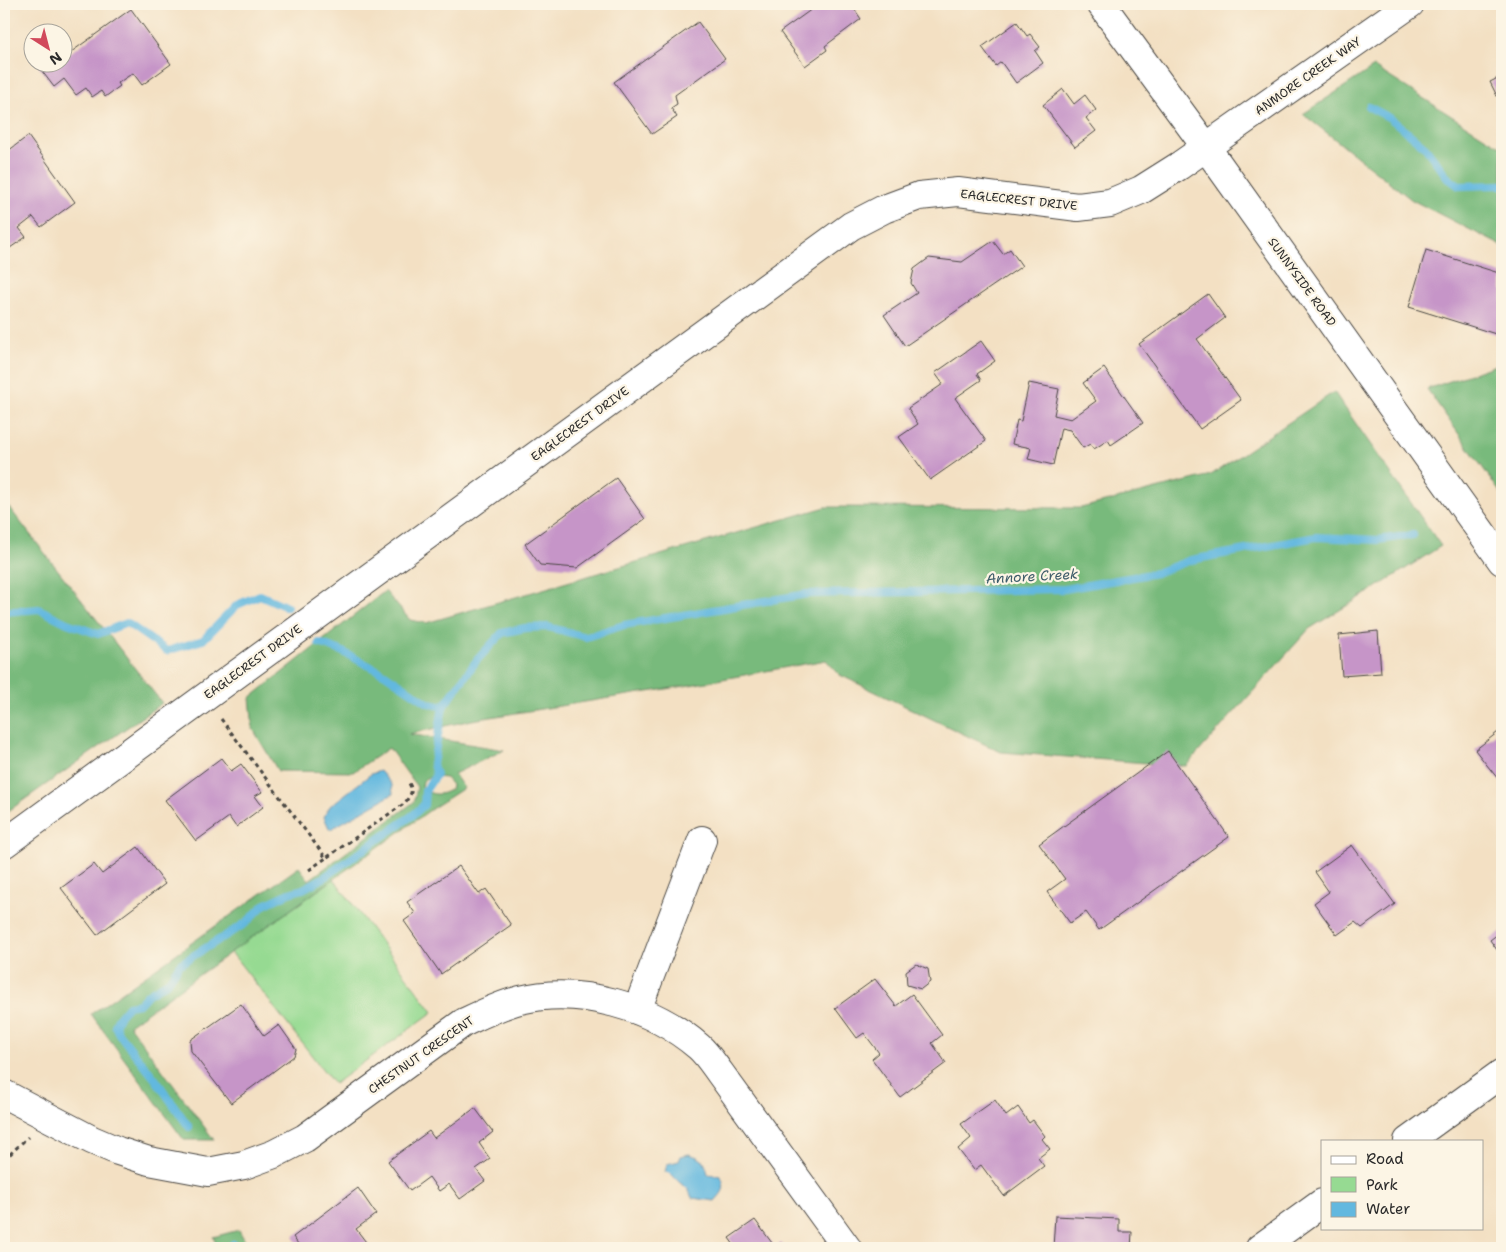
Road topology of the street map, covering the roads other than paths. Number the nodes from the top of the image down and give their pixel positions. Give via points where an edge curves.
1 (1101, 4) edge
2 (1410, 4) edge
3 (1206, 147) junction
4 (1502, 561) edge
5 (702, 840) dead end
6 (4, 844) edge
7 (638, 1010) junction
8 (1502, 1072) edge
9 (4, 1094) edge
10 (1409, 1140) edge
11 (1321, 1204) edge
12 (847, 1248) edge
13 (1260, 1248) edge

1 - 3 street, SUNNYSIDE ROAD
2 - 3 street, ANMORE CREEK WAY
3 - 4 street, SUNNYSIDE ROAD
3 - 6 street, EAGLECREST DRIVE via 1141,190 1110,203 1078,208 958,192 919,196 884,208 852,226
5 - 7 street
7 - 9 street, CHESTNUT CRESCENT via 573,995 521,1000 492,1009 464,1023 304,1138 244,1165 208,1172 149,1161 118,1151
7 - 12 street, CHESTNUT CRESCENT via 676,1029 700,1048
8 - 10 street
11 - 13 street

